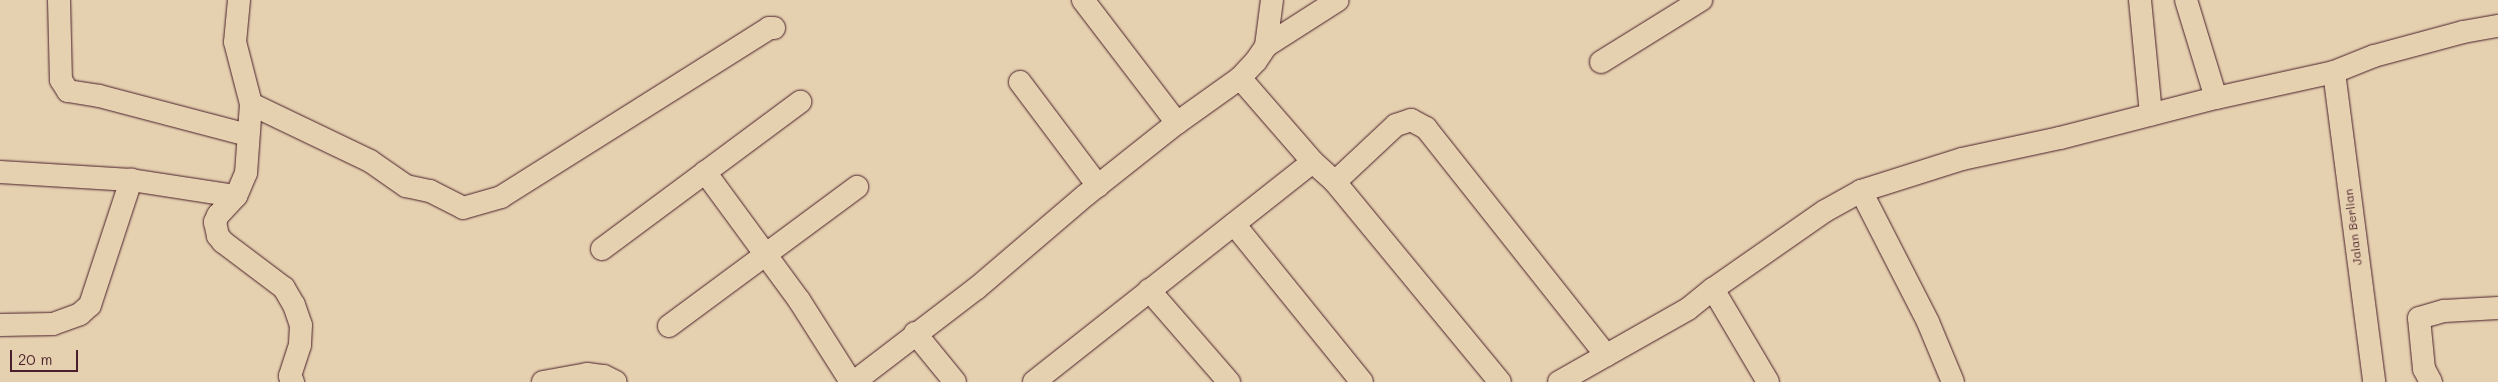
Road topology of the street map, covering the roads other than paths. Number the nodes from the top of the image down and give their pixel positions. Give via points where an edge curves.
1 (59, 0) edge
2 (239, 0) edge
3 (1083, 0) edge
4 (1272, 0) edge
5 (1338, 0) edge
6 (1701, 0) edge
7 (2140, 0) edge
8 (2186, 0) edge
9 (2498, 26) edge
10 (774, 28) dead end
11 (2498, 31) edge
12 (1266, 46) junction
13 (1601, 62) dead end
14 (2334, 72) junction
15 (1240, 78) junction
16 (1020, 82) dead end
17 (2216, 98) junction
18 (800, 102) dead end
19 (251, 104) junction
20 (2151, 114) junction
21 (1177, 123) junction
22 (248, 135) junction
23 (1313, 162) junction
24 (0, 172) edge
25 (705, 172) junction
26 (131, 180) junction
27 (1335, 182) junction
28 (1098, 186) junction
29 (857, 187) dead end
30 (1861, 191) junction
31 (236, 196) junction
32 (1234, 224) junction
33 (602, 249) dead end
34 (767, 255) junction
35 (1712, 289) junction
36 (1149, 290) junction
37 (2498, 308) edge
38 (0, 325) edge
39 (669, 326) dead end
40 (915, 333) junction
41 (1606, 355) junction
42 (294, 382) edge
43 (543, 382) edge
44 (616, 382) edge
45 (852, 382) edge
46 (954, 382) edge
47 (1034, 382) edge
48 (1229, 382) edge
49 (1362, 382) edge
50 (1500, 382) edge
51 (1559, 382) edge
52 (1768, 382) edge
53 (1953, 382) edge
54 (2374, 382) edge
55 (2431, 382) edge

1 - 22 street via 61,80 68,92 134,105
2 - 19 street via 235,42
3 - 21 street
4 - 12 street
5 - 12 street
6 - 13 street
7 - 20 street
8 - 17 street
9 - 11 street
9 - 14 street via 2374,56
10 - 19 street via 769,28 501,197 463,208 430,191 406,186 370,161
12 - 15 street
14 - 17 street
14 - 54 street, Jalan Berlian
15 - 21 street
15 - 23 street
16 - 28 street
17 - 20 street
18 - 25 street
19 - 22 street
20 - 30 street via 1962,159
21 - 28 street
22 - 31 street via 246,172
23 - 27 street
23 - 32 street
24 - 26 street
25 - 33 street
25 - 34 street
26 - 31 street
26 - 38 street via 90,305 72,318 53,324
27 - 41 street via 1396,125 1411,120 1426,128
27 - 50 street
28 - 40 street via 977,288
29 - 34 street
30 - 35 street via 1825,211
30 - 53 street via 1928,322
31 - 42 street via 215,222 218,236 284,288 294,305 301,325 300,345 290,376
32 - 36 street
32 - 49 street
34 - 39 street
34 - 45 street
35 - 41 street via 1688,309
35 - 52 street
36 - 47 street
36 - 48 street
37 - 55 street via 2444,311 2419,318 2424,369
40 - 45 street
40 - 46 street
41 - 51 street
43 - 44 street via 587,374 604,376

